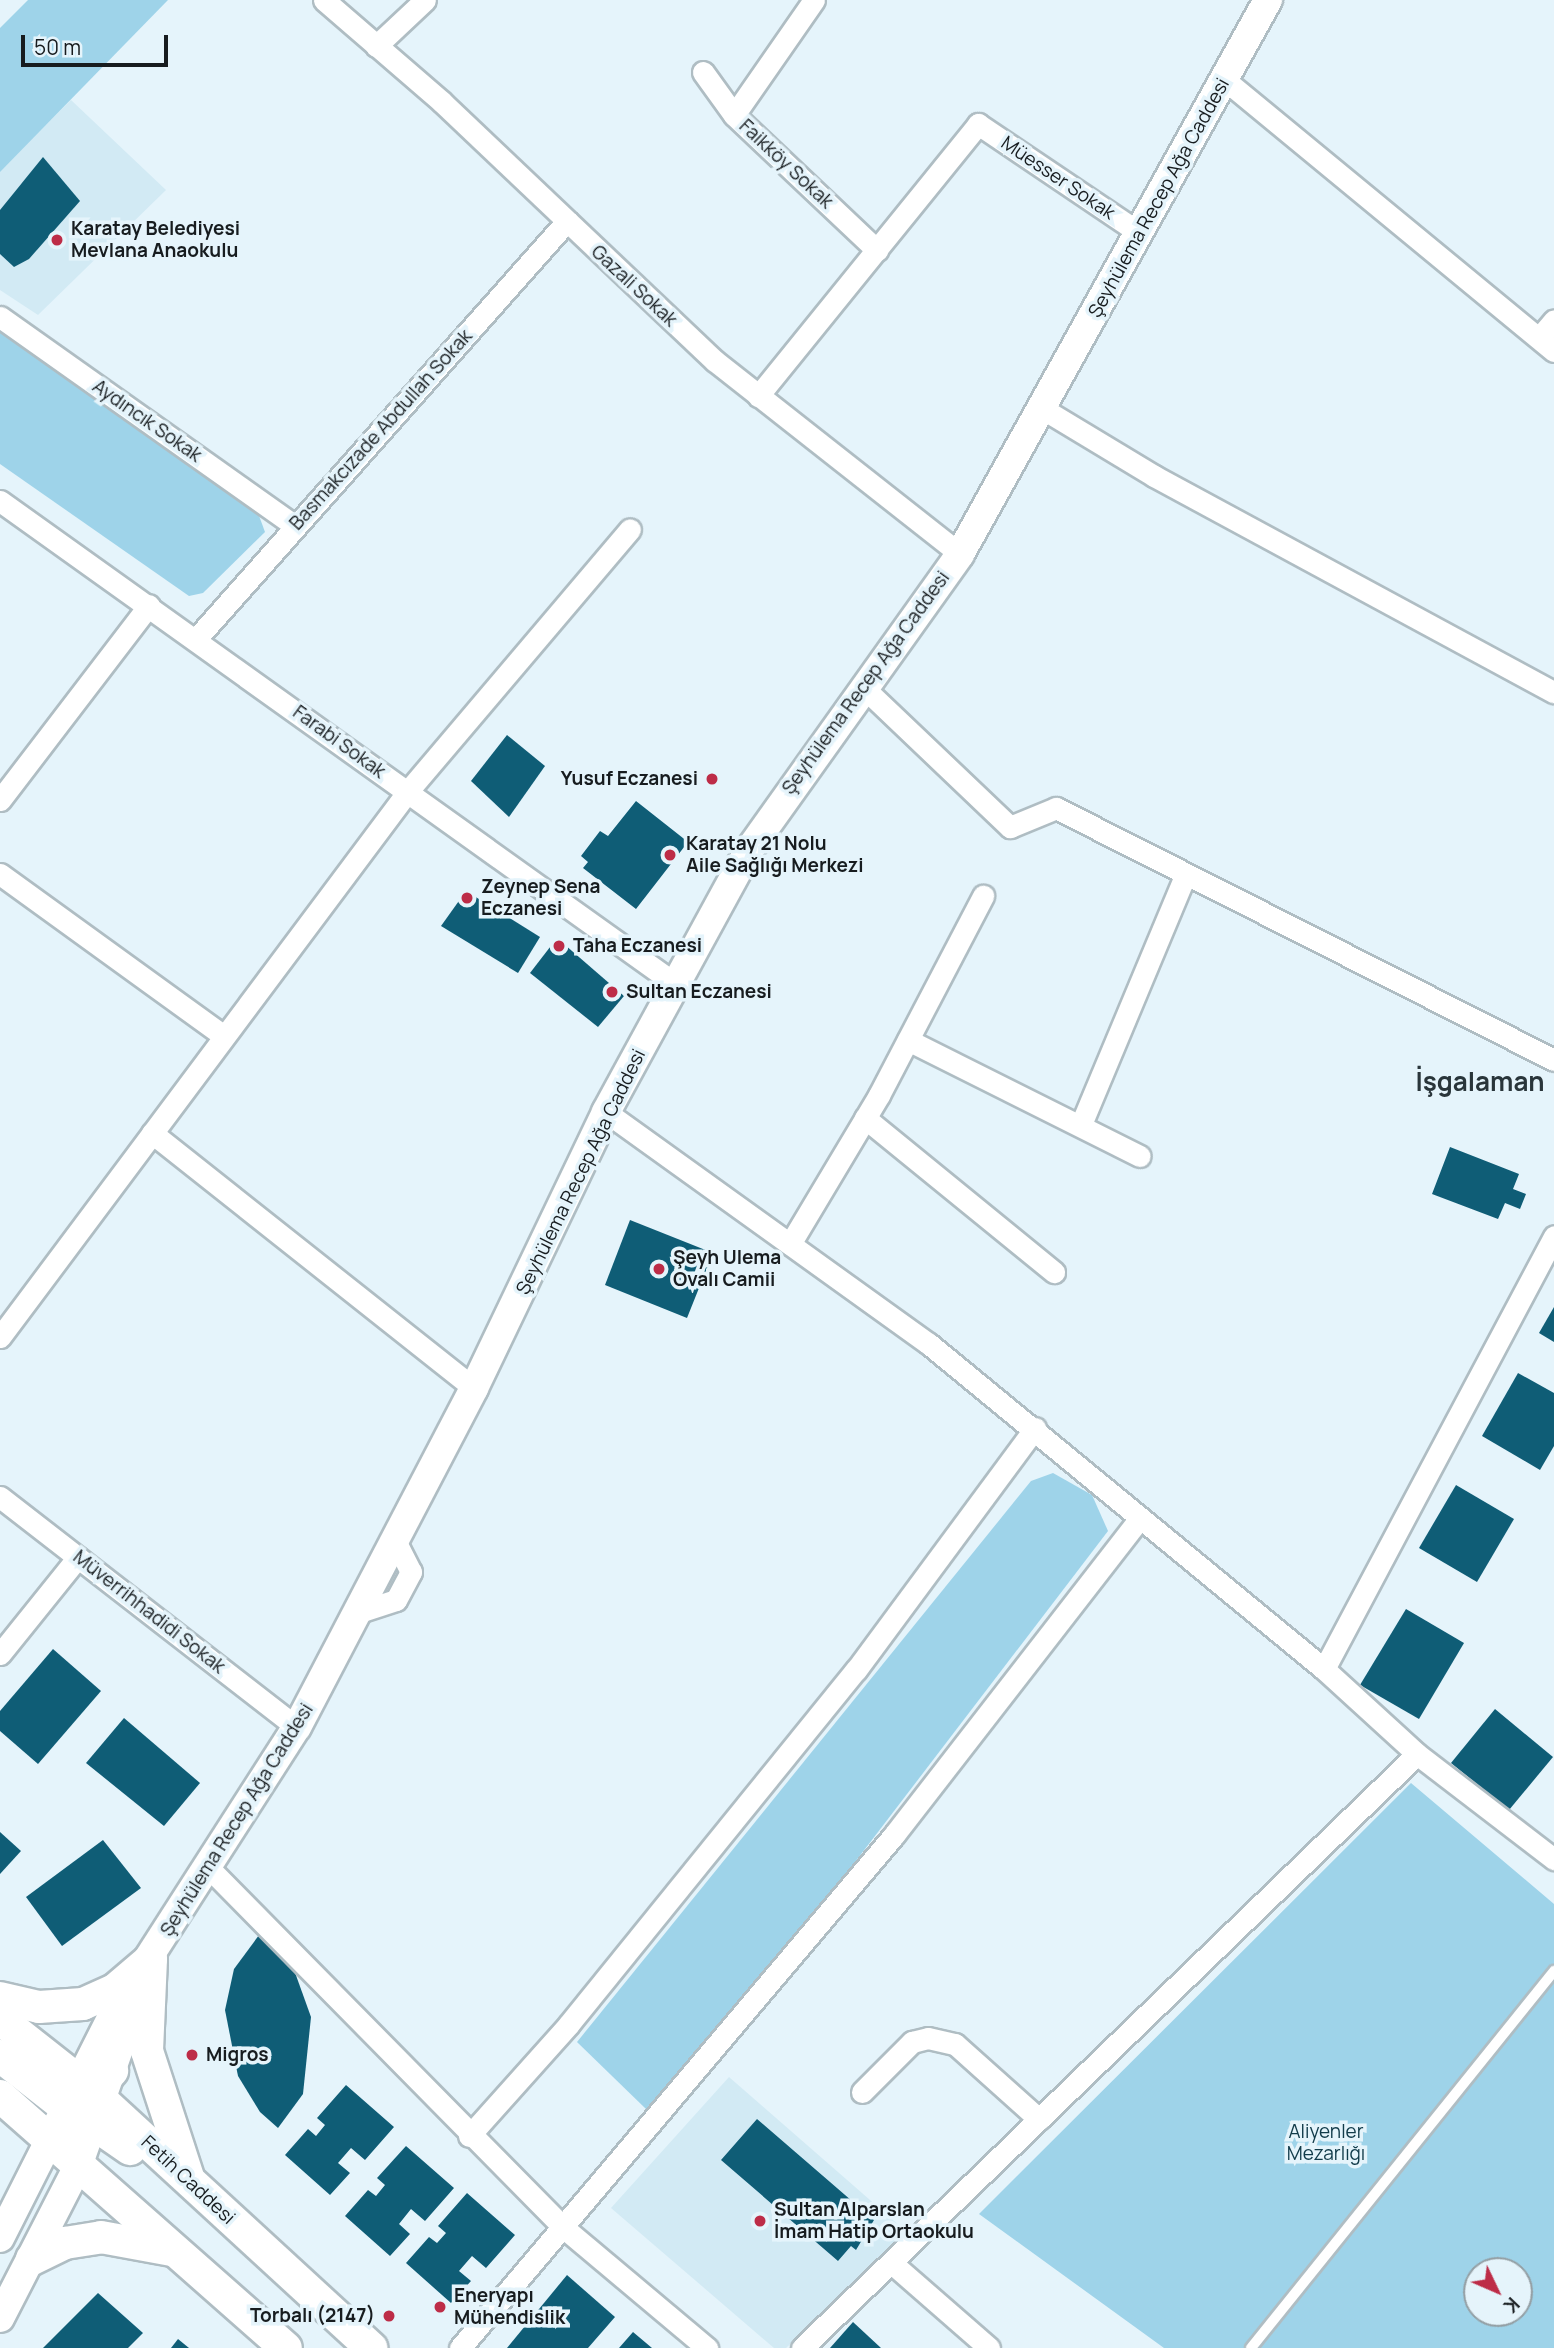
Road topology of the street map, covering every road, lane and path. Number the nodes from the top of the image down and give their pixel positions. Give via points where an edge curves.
1 (324, 0) edge
2 (425, 0) edge
3 (814, 0) edge
4 (1268, 0) edge
5 (376, 46) junction
6 (703, 72) dead end
7 (1224, 80) junction
8 (734, 115) junction
9 (566, 221) junction
10 (1138, 232) junction
11 (877, 250) junction
12 (0, 317) edge
13 (1554, 320) edge
14 (1546, 345) edge
15 (758, 396) junction
16 (1043, 409) junction
17 (0, 501) edge
18 (295, 526) junction
19 (630, 529) dead end
20 (960, 554) junction
21 (149, 605) junction
22 (196, 639) junction
23 (864, 688) junction
24 (1554, 692) edge
25 (408, 791) junction
26 (0, 800) edge
27 (0, 874) edge
28 (1185, 876) junction
29 (983, 896) dead end
30 (677, 985) junction
31 (221, 1034) junction
32 (908, 1040) junction
33 (1554, 1060) edge
34 (606, 1112) junction
35 (865, 1118) junction
36 (1082, 1122) junction
37 (152, 1133) junction
38 (1140, 1156) dead end
39 (1554, 1236) edge
40 (789, 1244) junction
41 (1054, 1272) dead end
42 (0, 1337) edge
43 (474, 1388) junction
44 (1035, 1428) junction
45 (0, 1497) edge
46 (1140, 1518) junction
47 (78, 1557) junction
48 (0, 1654) edge
49 (1324, 1669) junction
50 (297, 1727) junction
51 (1417, 1754) junction
52 (1554, 1859) edge
53 (206, 1865) junction
54 (151, 1959) junction
55 (1554, 1971) edge
56 (0, 1998) edge
57 (0, 2019) edge
58 (0, 2056) edge
59 (862, 2092) dead end
60 (0, 2096) edge
61 (91, 2096) junction
62 (1039, 2119) junction
63 (470, 2136) junction
64 (48, 2139) junction
65 (78, 2166) junction
66 (190, 2181) junction
67 (565, 2228) junction
68 (0, 2238) edge
69 (178, 2252) junction
70 (269, 2256) junction
71 (32, 2259) junction
72 (894, 2265) junction
73 (0, 2318) edge
74 (286, 2348) edge
75 (371, 2348) edge
76 (460, 2348) edge
77 (708, 2348) edge
78 (802, 2348) edge
79 (989, 2348) edge
80 (1251, 2348) edge

1 - 5 street, Gazali Sokak
2 - 5 street
3 - 8 street
4 - 7 street, Şeyhülema Recep Ağa Caddesi
5 - 9 street, Gazali Sokak
6 - 8 street, Faikköy Sokak
7 - 10 street, Şeyhülema Recep Ağa Caddesi
7 - 14 street
8 - 11 street, Faikköy Sokak
9 - 15 street, Gazali Sokak
9 - 18 street, Basmakcızade Abdullah Sokak
10 - 11 street, Müesser Sokak via 978,124
10 - 16 street, Şeyhülema Recep Ağa Caddesi
11 - 15 street
12 - 18 street, Aydıncık Sokak
13 - 14 street
15 - 20 street, Gazali Sokak
16 - 20 street, Şeyhülema Recep Ağa Caddesi
16 - 24 street via 1154,476
17 - 21 street, Farabi Sokak
18 - 22 street, Basmakcızade Abdullah Sokak
19 - 25 street via 566,597
20 - 23 street, Şeyhülema Recep Ağa Caddesi
21 - 22 street, Farabi Sokak
21 - 26 street
22 - 25 street, Farabi Sokak
23 - 28 street via 1010,827 1056,808
23 - 30 street, Şeyhülema Recep Ağa Caddesi via 777,805
25 - 30 street, Farabi Sokak
25 - 31 street
27 - 31 street
28 - 33 street
28 - 36 street
29 - 32 street
30 - 34 street, Şeyhülema Recep Ağa Caddesi
31 - 37 street
32 - 35 street
32 - 36 street
34 - 40 street
34 - 43 street, Şeyhülema Recep Ağa Caddesi
35 - 40 street
35 - 41 street
36 - 38 street
37 - 42 street
37 - 43 street
39 - 49 street
40 - 44 street
43 - 50 street, Şeyhülema Recep Ağa Caddesi
44 - 46 street
44 - 63 street via 856,1670 569,2024
45 - 47 street, Müverrihhadidi Sokak
46 - 49 street
46 - 67 street via 894,1835
47 - 48 street
47 - 50 street, Müverrihhadidi Sokak
49 - 51 street
50 - 53 street, Şeyhülema Recep Ağa Caddesi
51 - 52 street
51 - 62 street
53 - 54 street, Şeyhülema Recep Ağa Caddesi
53 - 63 street
54 - 56 main road via 116,1989 83,2004 39,2007
54 - 61 street, Şeyhülema Recep Ağa Caddesi
54 - 66 main road via 148,2051
55 - 80 lane
57 - 61 main road, Fetih Caddesi
58 - 61 main road
59 - 62 street via 912,2042 928,2038 955,2044
60 - 64 main road
61 - 64 main road via 76,2123
61 - 65 street, Şeyhülema Recep Ağa Caddesi
61 - 66 main road, Fetih Caddesi
61 - 70 main road via 224,2230
62 - 72 street
63 - 67 street
64 - 65 main road
64 - 68 street
65 - 69 main road
65 - 71 street, Şeyhülema Recep Ağa Caddesi
66 - 70 main road, Fetih Caddesi
67 - 76 street
67 - 77 street
69 - 71 main road via 101,2237 65,2243
69 - 74 main road
70 - 75 main road, Fetih Caddesi
71 - 73 street, Şeyhülema Recep Ağa Caddesi
72 - 78 street
72 - 79 street

